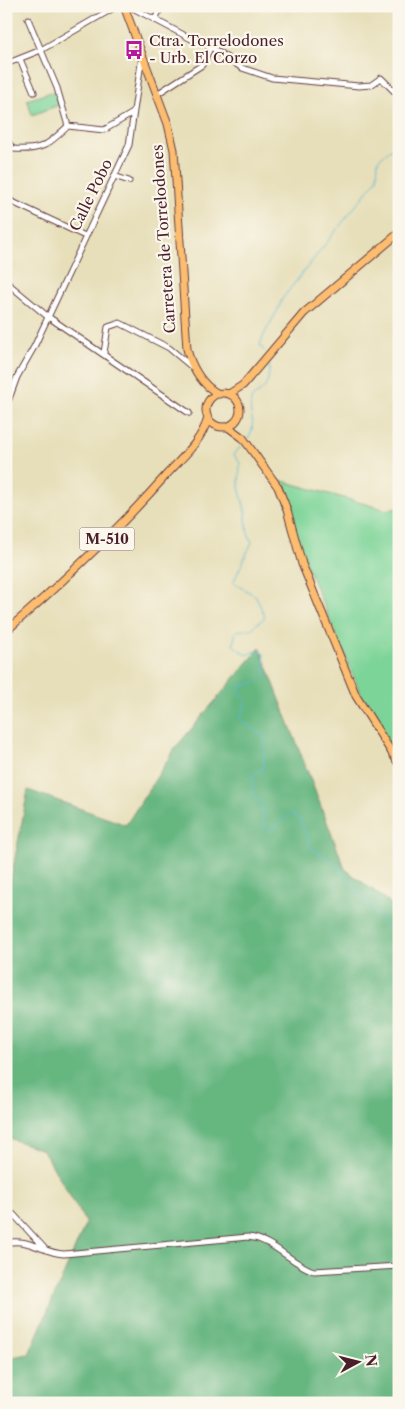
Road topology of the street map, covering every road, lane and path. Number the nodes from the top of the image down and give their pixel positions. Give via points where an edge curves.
1 (117, 6) edge
2 (124, 6) edge
3 (129, 6) edge
4 (161, 6) edge
5 (28, 19) dead end
6 (155, 20) junction
7 (211, 46) junction
8 (41, 50) junction
9 (142, 55) junction
10 (20, 59) junction
11 (6, 64) edge
12 (148, 71) junction
13 (137, 79) junction
14 (34, 92) dead end
15 (157, 94) junction
16 (399, 96) edge
17 (133, 113) junction
18 (68, 126) junction
19 (6, 139) edge
20 (114, 176) junction
21 (129, 181) dead end
22 (6, 199) edge
23 (399, 233) edge
24 (84, 236) junction
25 (6, 282) edge
26 (47, 316) junction
27 (104, 353) junction
28 (195, 370) junction
29 (204, 383) junction
30 (243, 385) junction
31 (219, 394) junction
32 (229, 394) junction
33 (208, 402) junction
34 (238, 402) junction
35 (6, 407) edge
36 (189, 413) dead end
37 (208, 418) junction
38 (237, 420) junction
39 (217, 426) junction
40 (228, 427) junction
41 (199, 438) junction
42 (243, 438) junction
43 (6, 631) edge
44 (399, 764) edge
45 (6, 1210) edge
46 (6, 1243) edge
47 (48, 1252) junction
48 (399, 1266) edge

1 - 8 street
2 - 9 main road, Carretera de Torrelodones
3 - 6 street
4 - 6 street
5 - 8 street
6 - 7 street
7 - 15 street via 202,65
7 - 16 street via 242,68 272,78 359,86 371,85 381,78
8 - 10 street
8 - 18 street
9 - 12 main road, Carretera de Torrelodones
9 - 13 street, Calle Pobo
10 - 11 street
10 - 14 street
12 - 13 street
12 - 15 main road, Carretera de Torrelodones
13 - 17 street, Calle Pobo
15 - 28 main road, Carretera de Torrelodones via 174,150 184,327 189,357
17 - 18 street via 104,130
17 - 20 street, Calle Pobo via 129,145
18 - 19 street via 56,139 32,150 13,150
20 - 21 street
20 - 24 street, Calle Pobo
22 - 24 street
23 - 30 main road via 304,313
24 - 26 street, Calle Pobo
25 - 26 street
26 - 27 street
26 - 35 street, Calle Pobo
27 - 28 street via 108,327 120,323 169,348
27 - 36 street
28 - 29 main road, Carretera de Torrelodones
29 - 31 main road, Carretera de Torrelodones
29 - 33 main road, Carretera de Torrelodones
30 - 32 main road
30 - 34 main road
31 - 32 main road
31 - 33 main road
32 - 34 main road
33 - 37 main road, M-510
34 - 38 main road
37 - 39 main road
37 - 41 main road, M-510
38 - 40 main road
38 - 42 main road
39 - 40 main road
39 - 41 main road, M-510
40 - 42 main road
41 - 43 main road, M-510 via 95,550
42 - 44 main road via 278,487 302,564 356,696
45 - 47 street via 14,1214
46 - 47 street via 28,1243
47 - 48 street via 84,1253 248,1237 262,1240 302,1267 314,1271

